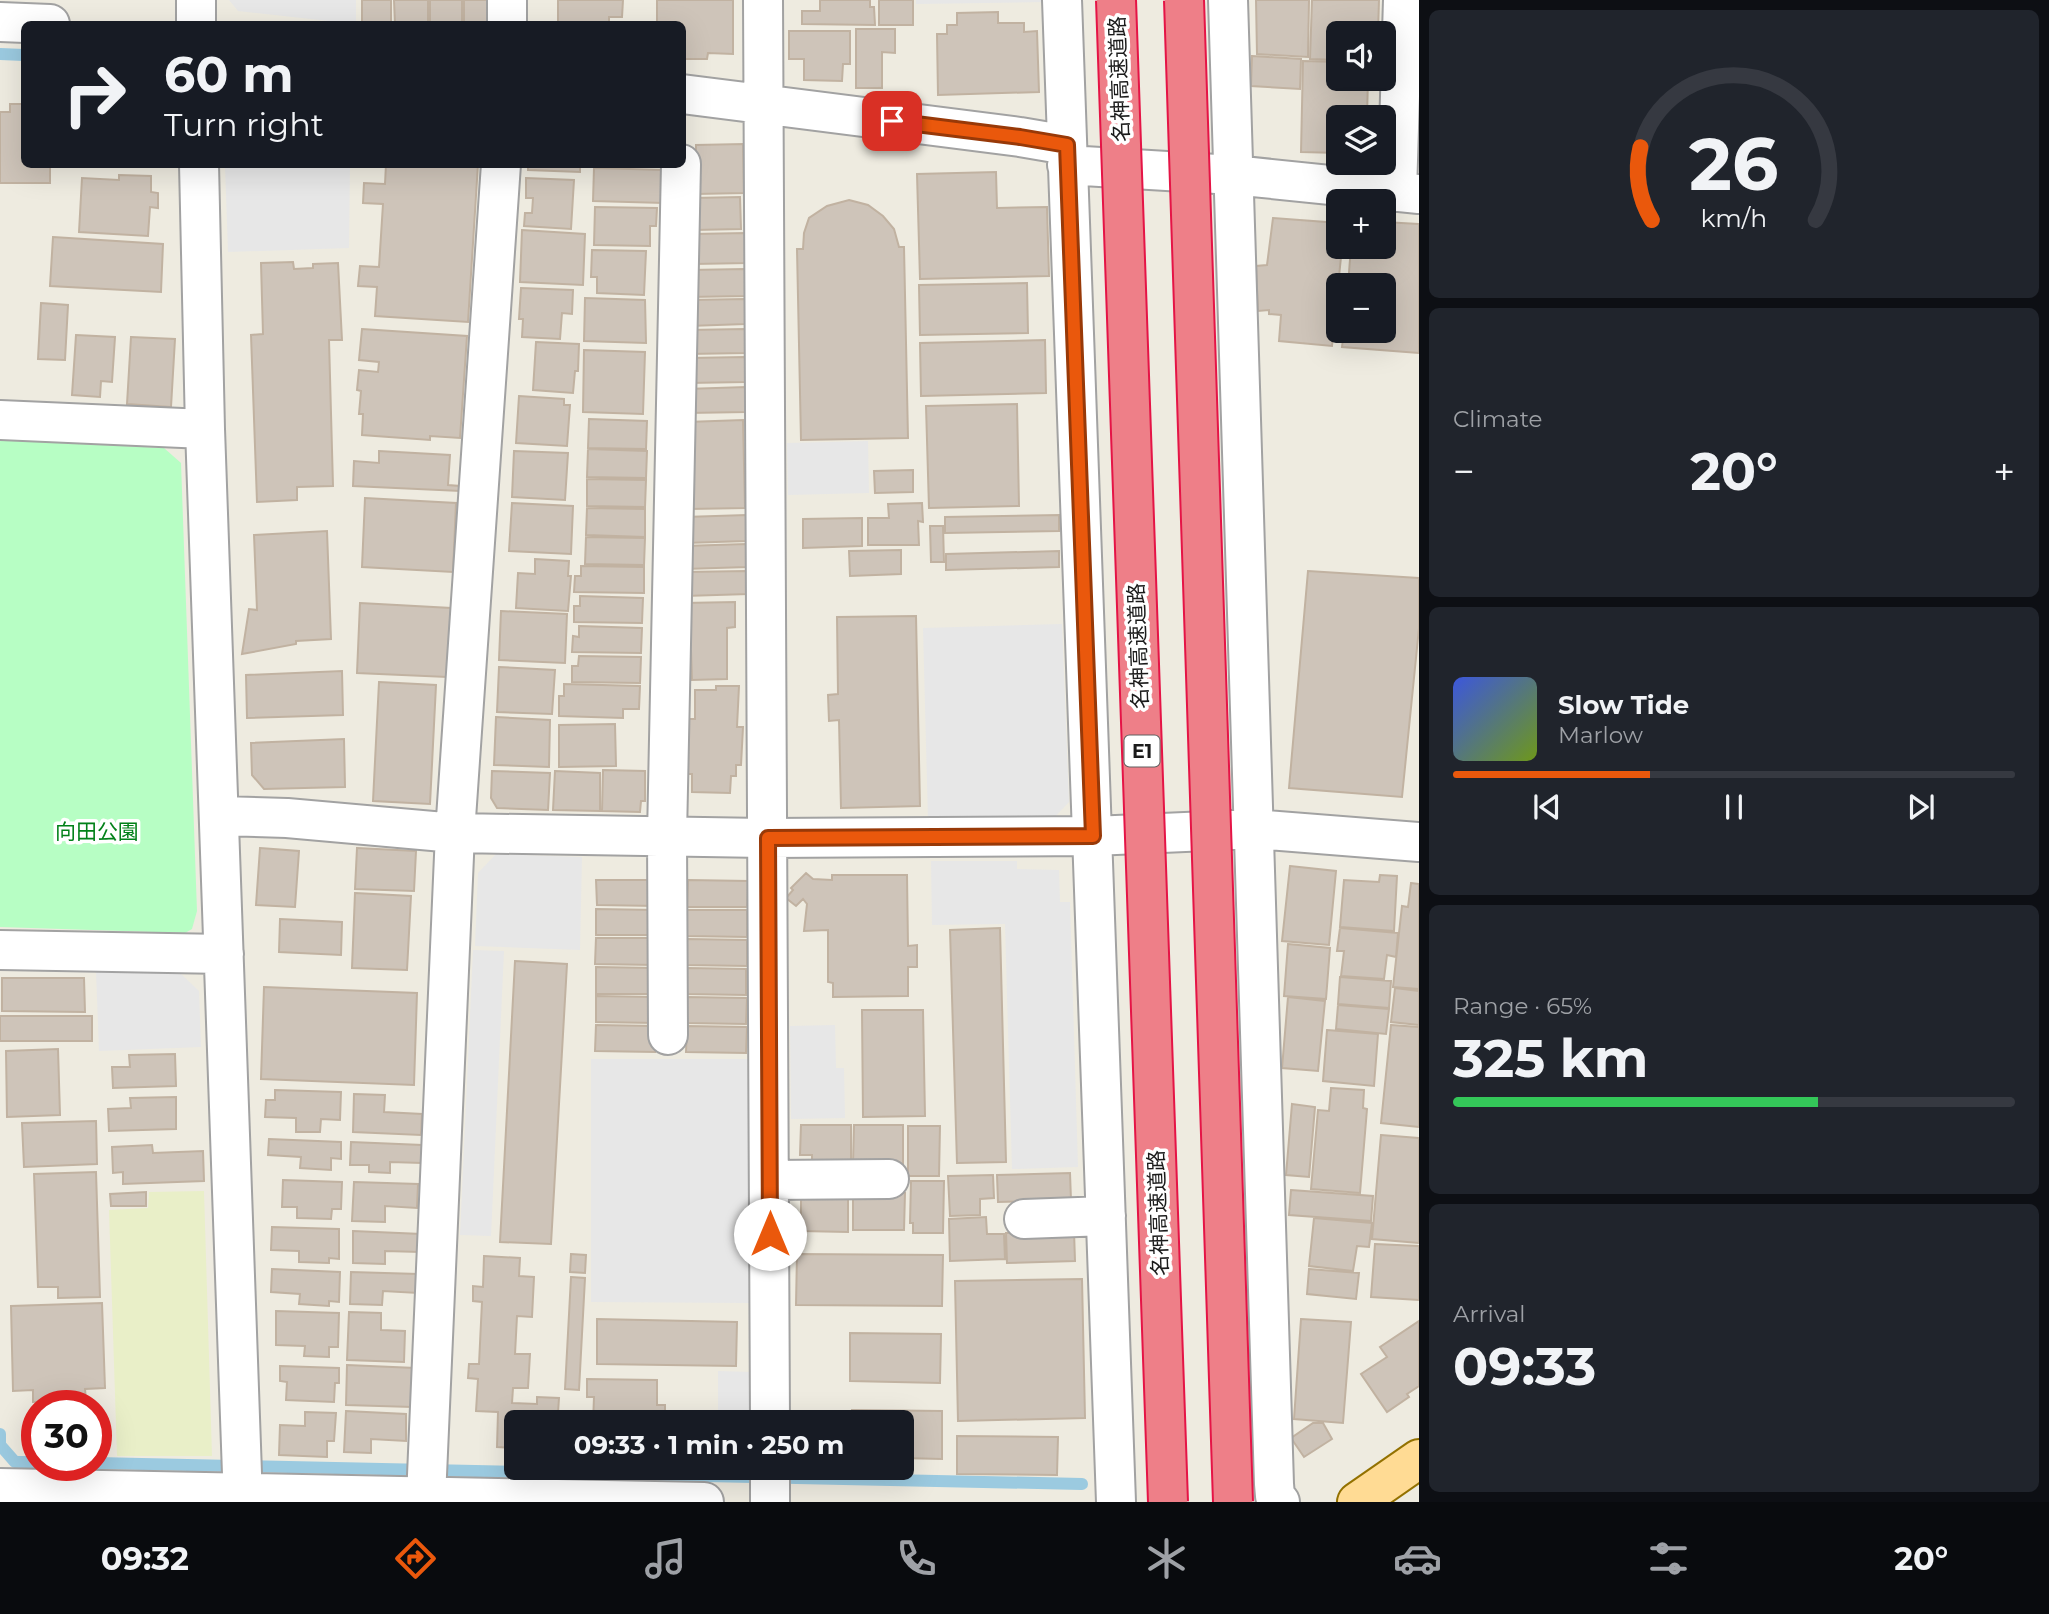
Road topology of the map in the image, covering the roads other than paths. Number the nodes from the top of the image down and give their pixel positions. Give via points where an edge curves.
1 (196, 0) edge
2 (507, 0) edge
3 (763, 0) edge
4 (1062, 0) edge
5 (1116, 0) edge
6 (1184, 0) edge
7 (1228, 0) edge
8 (1403, 0) edge
9 (195, 21) edge
10 (507, 21) edge
11 (0, 22) edge
12 (21, 23) edge
13 (686, 94) edge
14 (763, 104) junction
15 (1067, 155) junction
16 (199, 168) edge
17 (501, 168) edge
18 (681, 168) edge
19 (1233, 175) junction
20 (1408, 193) edge
21 (0, 420) edge
22 (205, 429) junction
23 (220, 816) junction
24 (1254, 829) junction
25 (456, 833) junction
26 (667, 836) junction
27 (1093, 836) junction
28 (768, 838) junction
29 (1419, 842) edge
30 (0, 950) edge
31 (224, 954) junction
32 (668, 1035) dead end
33 (889, 1179) dead end
34 (769, 1180) junction
35 (1106, 1216) junction
36 (1024, 1219) dead end
37 (770, 1410) edge
38 (1419, 1459) edge
39 (770, 1480) edge
40 (0, 1488) edge
41 (242, 1498) edge
42 (426, 1498) junction
43 (624, 1501) edge
44 (704, 1502) edge
45 (770, 1502) edge
46 (1116, 1502) edge
47 (1168, 1502) edge
48 (1233, 1502) edge
49 (1280, 1502) edge
50 (1357, 1502) edge

1 - 9 street
2 - 10 street
3 - 14 street
4 - 15 street
5 - 47 highway, 名神高速道路 / E1, bridge
6 - 48 highway, bridge
7 - 19 street
8 - 20 street
11 - 12 street
13 - 14 street
14 - 15 street via 1020,137
14 - 28 street
15 - 19 street
15 - 27 street
16 - 22 street
17 - 25 street
18 - 26 street
19 - 20 street
19 - 24 street
21 - 22 street
22 - 23 street
23 - 25 street
23 - 31 street
24 - 27 street
24 - 29 street
24 - 49 street via 1274,1484
25 - 26 street
25 - 42 street
26 - 28 street
26 - 32 street
27 - 28 street
27 - 35 street
28 - 34 street
30 - 31 street
31 - 41 street
33 - 34 street
34 - 37 street
35 - 36 street
35 - 46 street
38 - 50 main road
39 - 45 street
40 - 41 street
41 - 42 street
42 - 43 street
43 - 44 street

